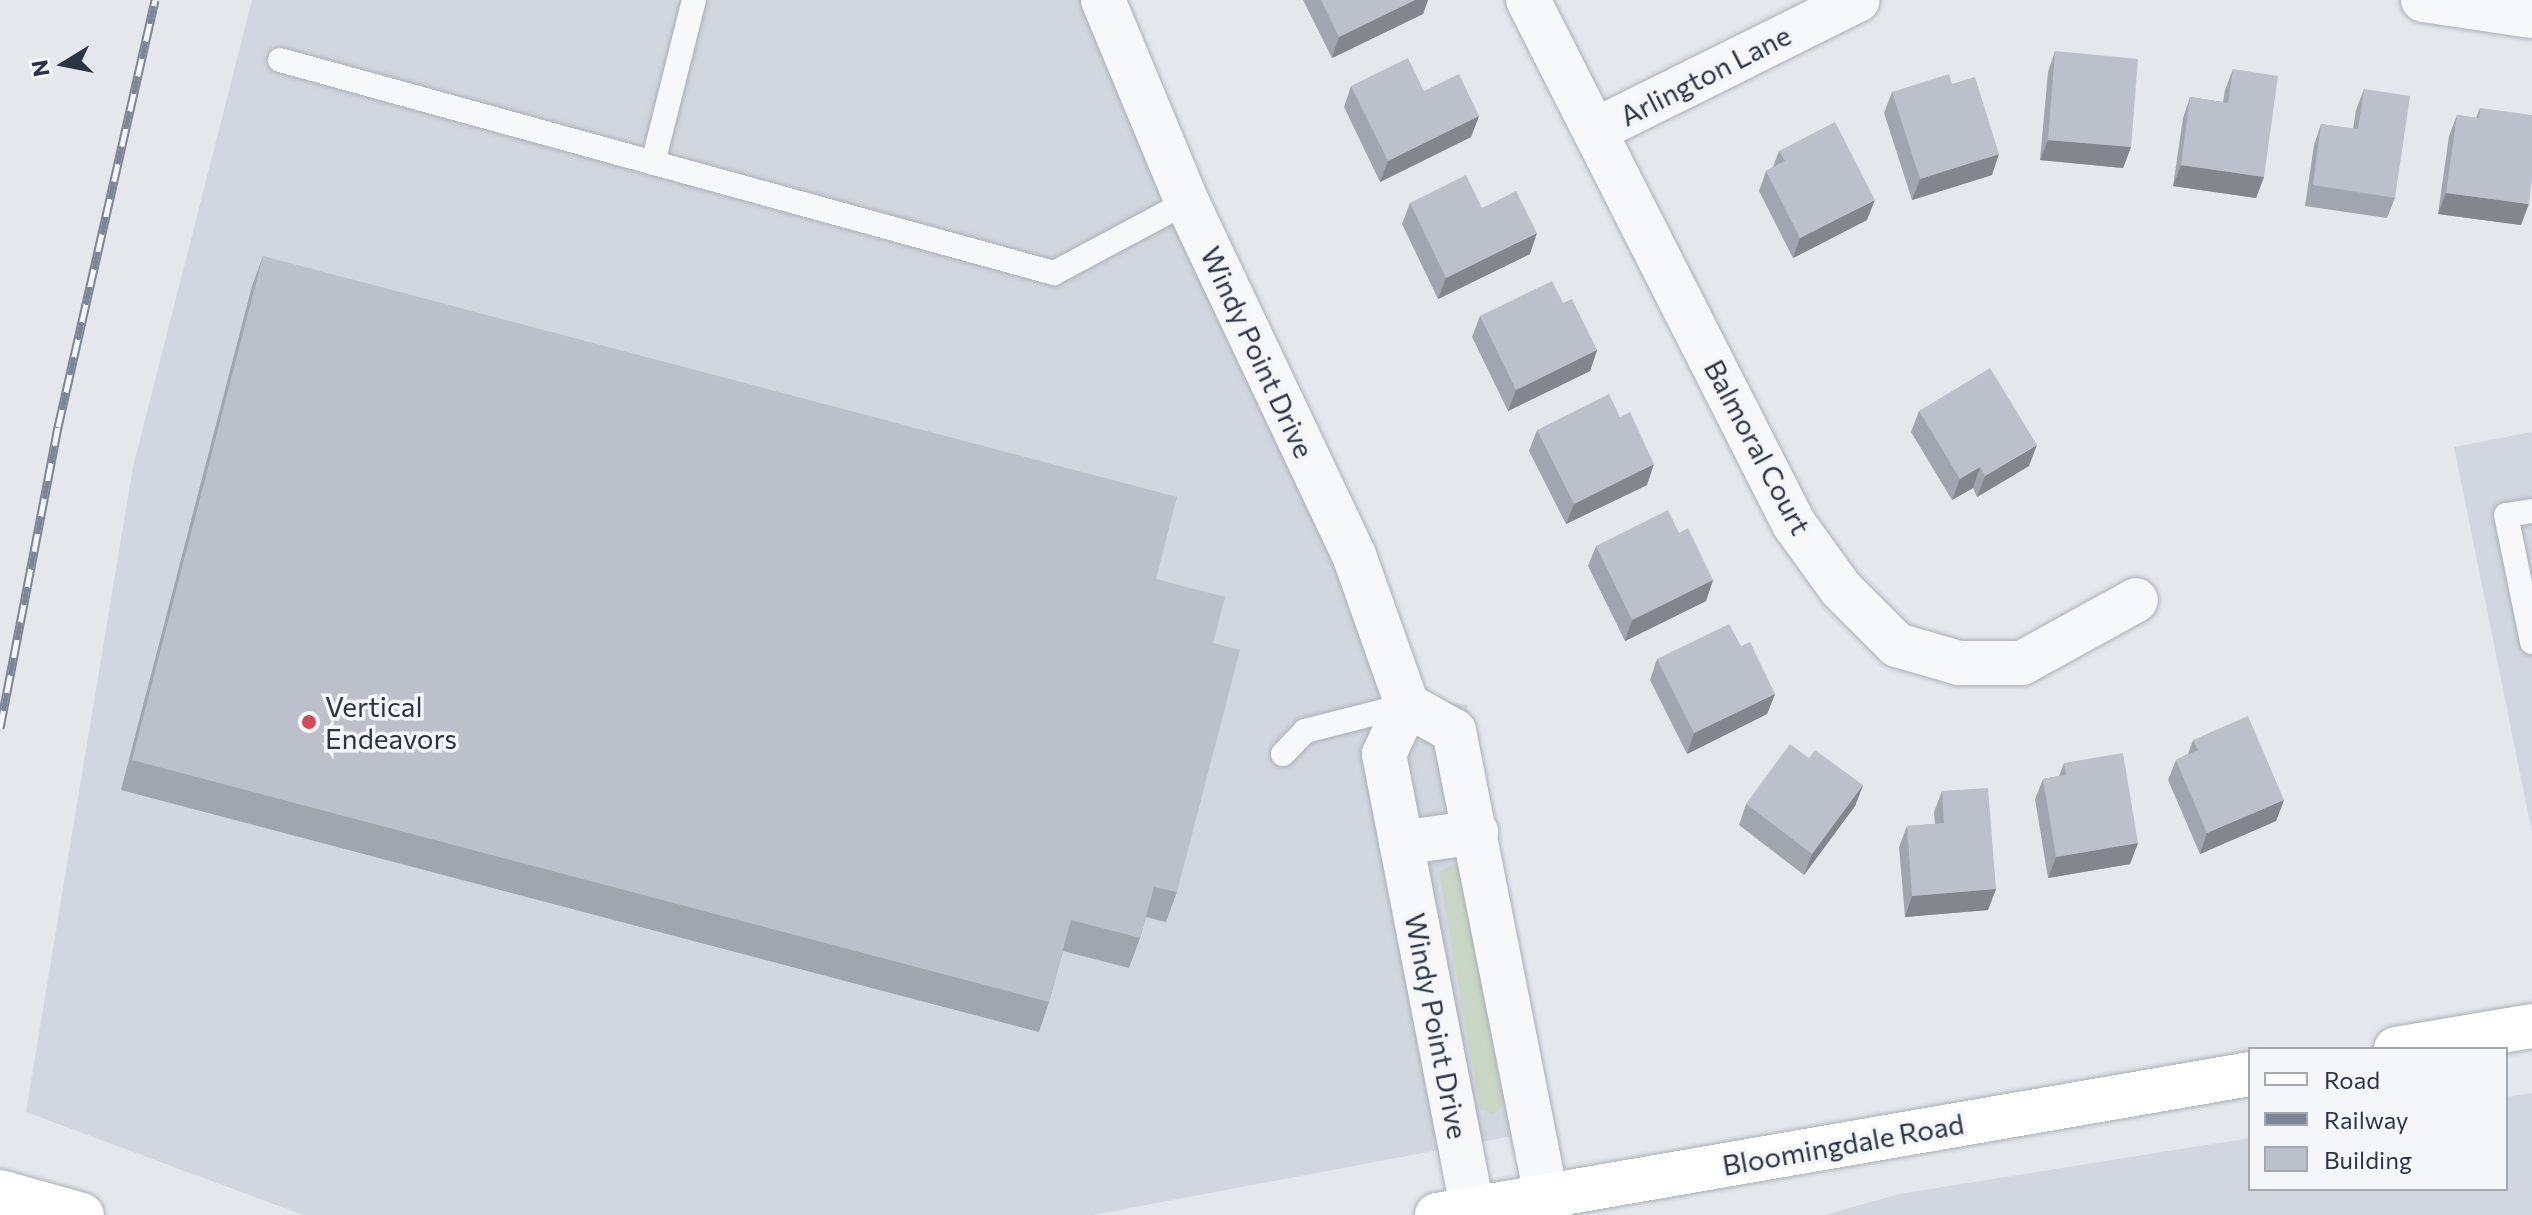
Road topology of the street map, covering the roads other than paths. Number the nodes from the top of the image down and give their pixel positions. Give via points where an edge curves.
1 (694, 0) edge
2 (1103, 0) edge
3 (1528, 0) edge
4 (1858, 0) edge
5 (2423, 0) edge
6 (2532, 16) edge
7 (280, 60) dead end
8 (1596, 130) junction
9 (653, 163) junction
10 (1187, 202) junction
11 (2532, 511) edge
12 (2136, 600) dead end
13 (2532, 642) edge
14 (1407, 705) junction
15 (1283, 754) dead end
16 (1476, 832) junction
17 (1401, 843) junction
18 (2532, 1026) edge
19 (2408, 1047) edge
20 (2248, 1074) edge
21 (0, 1192) edge
22 (1549, 1205) edge
23 (76, 1213) edge
24 (1462, 1213) edge

1 - 9 lane
2 - 10 street, Windy Point Drive
3 - 8 street, Balmoral Court
4 - 8 street, Arlington Lane
5 - 6 street
7 - 9 lane
8 - 12 street, Balmoral Court via 1794,524 1841,589 1897,645 1959,663 2022,663
9 - 10 lane via 1054,273
10 - 14 street, Windy Point Drive via 1354,555
11 - 13 lane via 2506,515
14 - 15 lane via 1305,731
14 - 16 street via 1454,731
14 - 17 street, Windy Point Drive via 1384,754
16 - 17 street
16 - 22 street
17 - 24 street, Windy Point Drive
18 - 19 main road
20 - 22 main road, Bloomingdale Road
21 - 23 main road
22 - 24 main road, Bloomingdale Road

